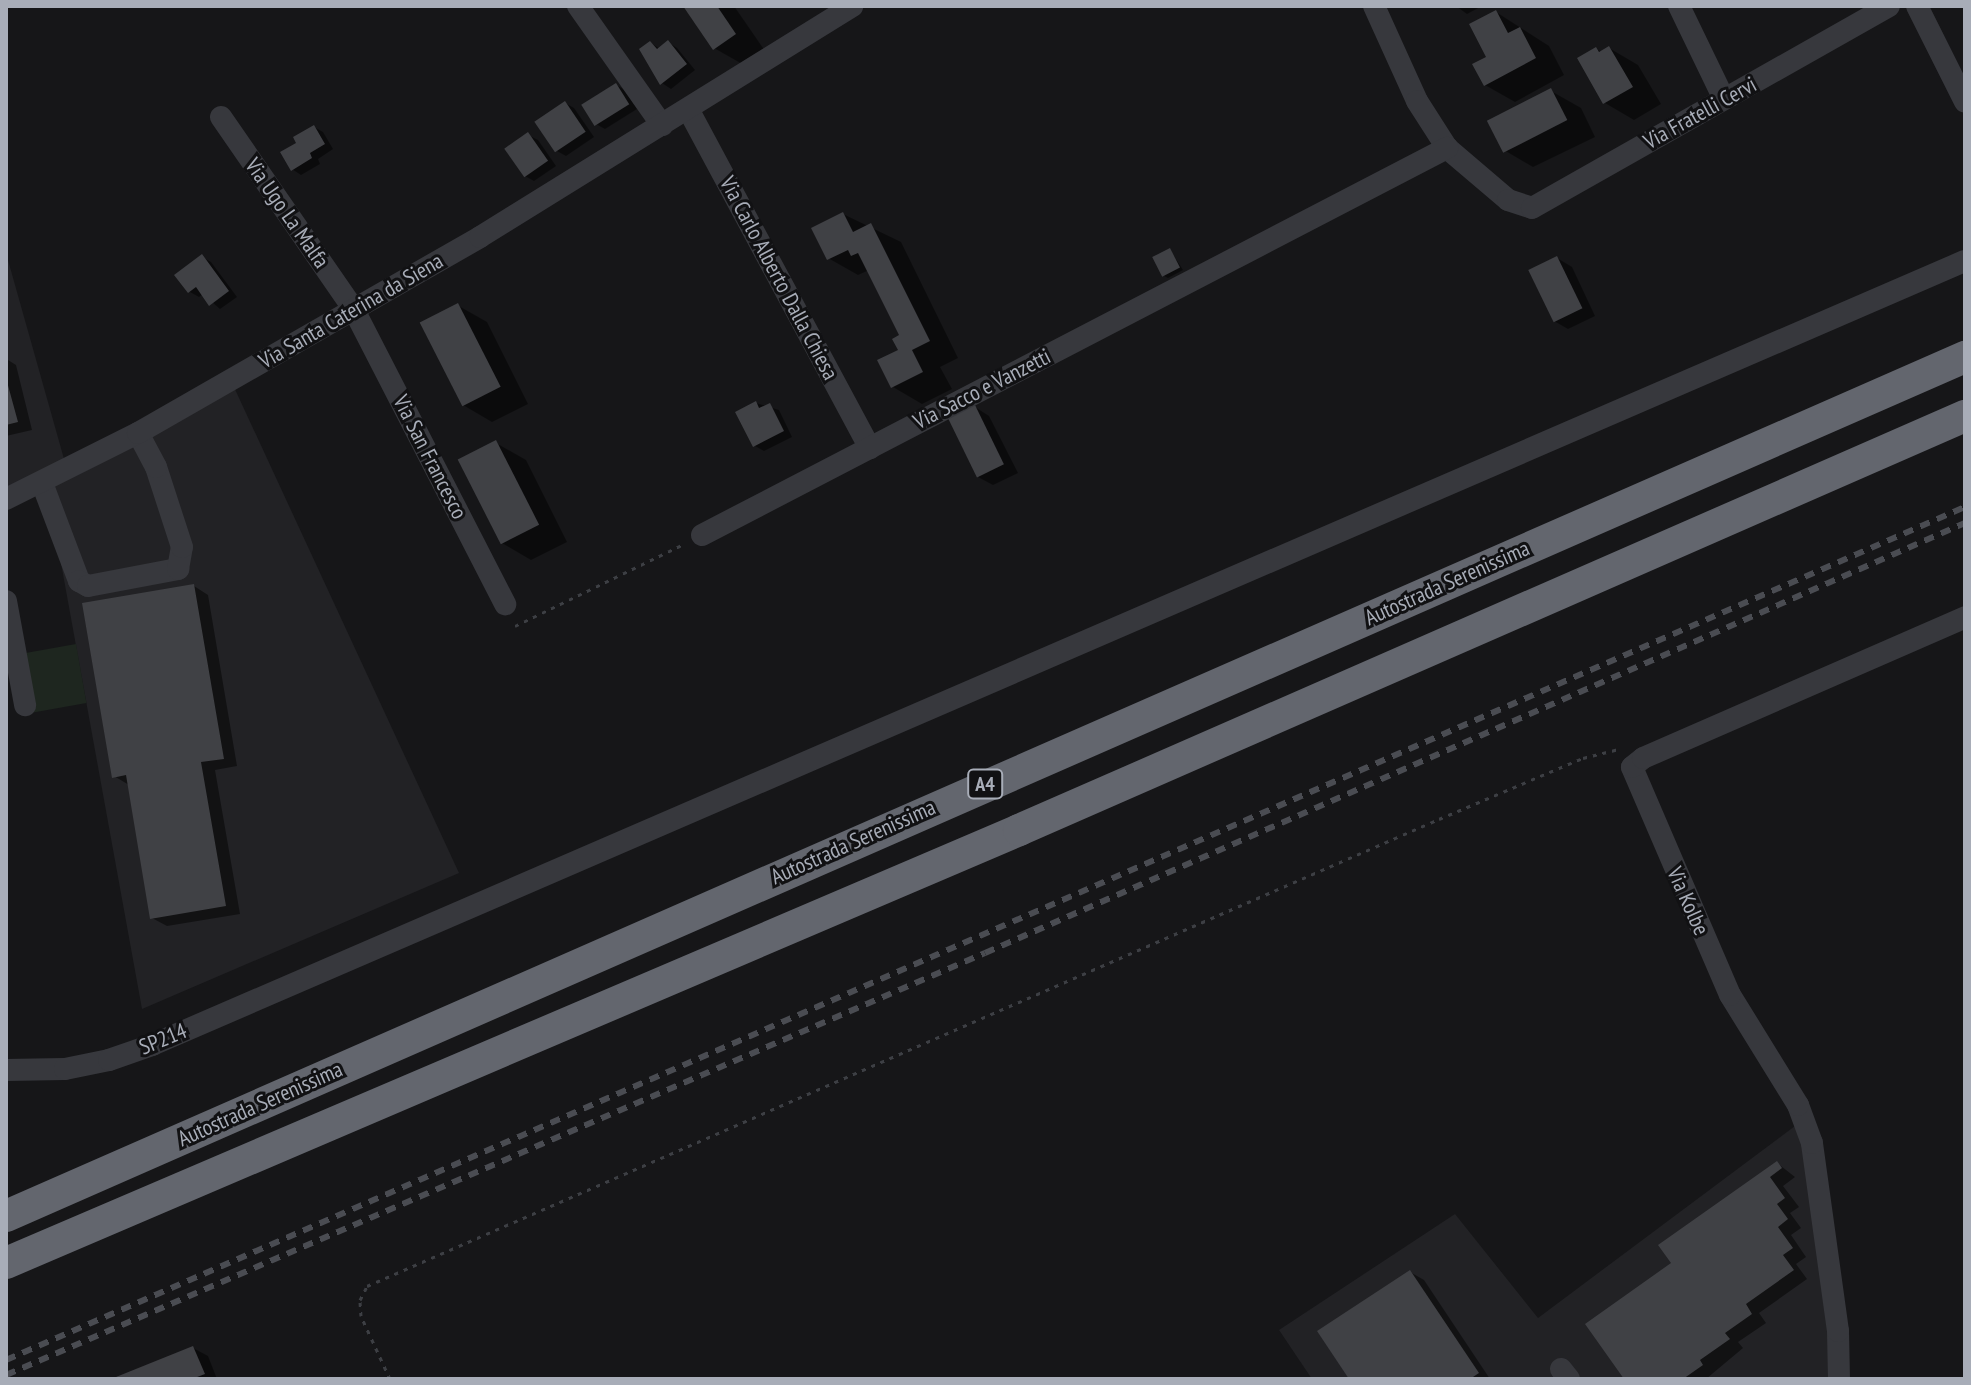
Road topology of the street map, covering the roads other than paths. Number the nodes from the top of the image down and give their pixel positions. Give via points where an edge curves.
1 (578, 6) edge
2 (852, 6) edge
3 (1374, 6) edge
4 (1679, 6) edge
5 (1889, 6) edge
6 (1917, 6) edge
7 (1724, 99) junction
8 (1965, 102) edge
9 (688, 109) junction
10 (221, 117) dead end
11 (662, 125) junction
12 (1447, 148) junction
13 (1965, 261) edge
14 (354, 310) junction
15 (1965, 357) edge
16 (1965, 416) edge
17 (138, 433) junction
18 (870, 448) junction
19 (42, 483) junction
20 (6, 499) edge
21 (702, 535) road end
22 (6, 601) edge
23 (505, 604) dead end
24 (1965, 617) edge
25 (25, 705) dead end
26 (6, 1070) edge
27 (6, 1216) edge
28 (6, 1263) edge
29 (1839, 1379) edge

1 - 11 street
2 - 9 street
3 - 12 street via 1417,101
4 - 7 street
5 - 7 street, Via Fratelli Cervi
6 - 8 street
7 - 12 street, Via Fratelli Cervi via 1532,208 1508,200
9 - 11 street, Via Santa Caterina da Siena
9 - 18 street, Via Carlo Alberto Dalla Chiesa
10 - 14 street, Via Ugo La Malfa
11 - 14 street, Via Santa Caterina da Siena
12 - 18 street, Via Sacco e Vanzetti
13 - 26 street, SP214 / SP214 via 312,977 109,1060 65,1069
14 - 17 street, Via Santa Caterina da Siena
14 - 23 street, Via San Francesco
15 - 27 highway, Autostrada Serenissima / A4
16 - 28 highway, Autostrada Serenissima via 1019,830
17 - 19 street, Via Santa Caterina da Siena
17 - 19 street via 156,467 182,547 178,569 88,586 79,581
18 - 21 street, Via Sacco e Vanzetti
19 - 20 street, Via Santa Caterina da Siena
22 - 25 street
24 - 29 street, Via Kolbe via 1632,767 1730,995 1798,1105 1812,1143 1838,1331

